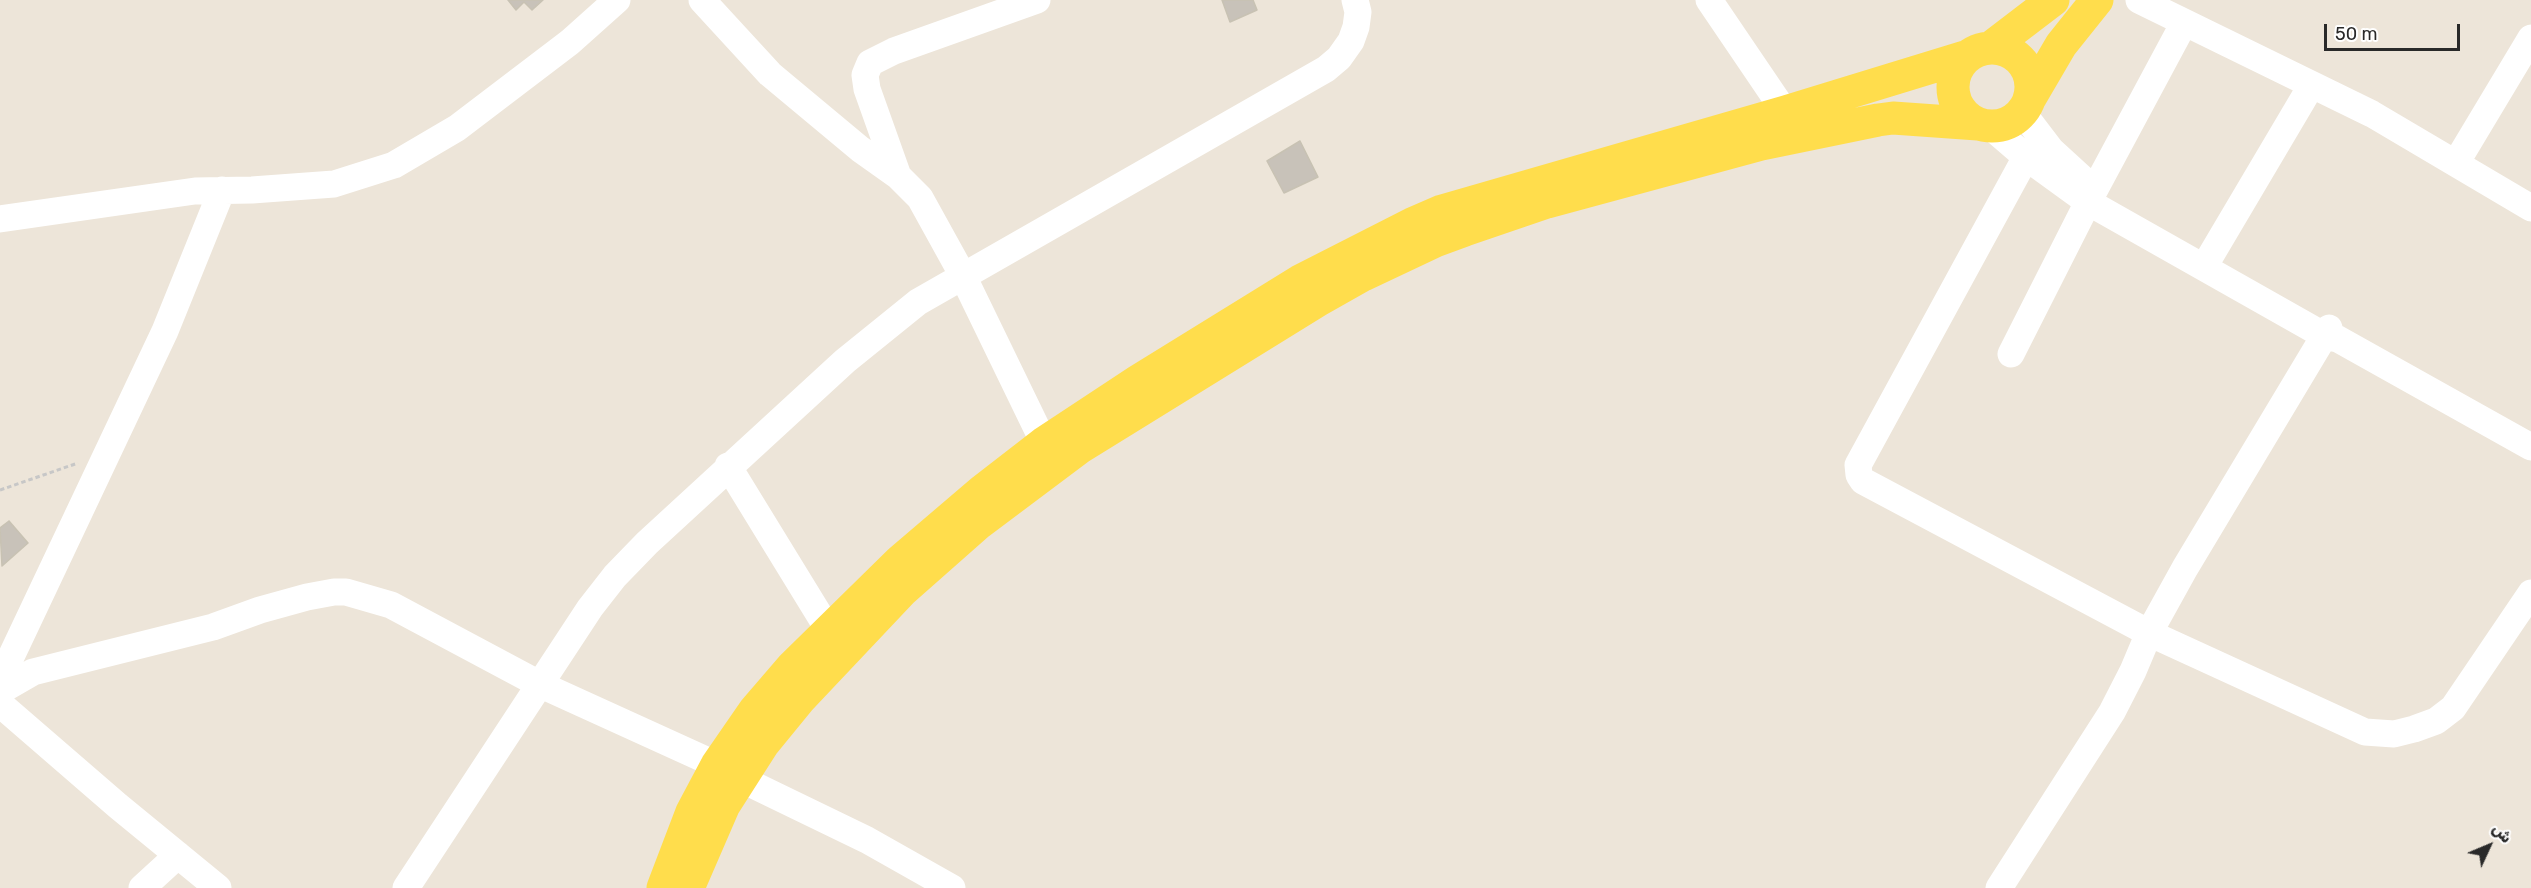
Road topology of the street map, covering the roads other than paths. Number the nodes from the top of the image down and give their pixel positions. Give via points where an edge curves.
1 (702, 0) edge
2 (1037, 0) edge
3 (1355, 0) edge
4 (2053, 0) edge
5 (2097, 0) edge
6 (2139, 0) edge
7 (607, 3) edge
8 (1717, 4) edge
9 (2184, 23) junction
10 (2531, 38) edge
11 (1979, 52) junction
12 (2311, 86) junction
13 (2026, 105) junction
14 (1785, 112) junction
15 (1984, 125) junction
16 (2026, 157) junction
17 (2456, 163) junction
18 (898, 176) junction
19 (222, 190) junction
20 (2092, 195) junction
21 (2531, 208) edge
22 (0, 219) edge
23 (2211, 255) junction
24 (962, 274) junction
25 (2331, 334) junction
26 (2011, 354) dead end
27 (1044, 443) junction
28 (2531, 447) edge
29 (728, 466) junction
30 (2531, 593) edge
31 (828, 629) junction
32 (2149, 633) junction
33 (0, 680) edge
34 (539, 684) junction
35 (0, 692) edge
36 (0, 704) edge
37 (728, 771) junction
38 (178, 855) junction
39 (142, 888) edge
40 (219, 888) edge
41 (406, 888) edge
42 (663, 888) edge
43 (688, 888) edge
44 (952, 888) edge
45 (1999, 888) edge

1 - 18 street via 770,74
2 - 18 street via 870,63 865,75 867,89
3 - 24 street via 1358,12 1351,41 1326,69
4 - 11 main road
5 - 13 main road via 2061,45
6 - 9 street
7 - 19 street via 570,42 458,128 394,165 334,184
8 - 14 street
9 - 12 street
9 - 20 street
10 - 17 street
11 - 13 main road via 2010,53 2025,67 2030,77
11 - 14 main road
11 - 15 main road via 1955,75 1954,98 1967,118
12 - 17 street via 2372,114
12 - 23 street
13 - 15 main road via 2013,120 2002,125
13 - 20 street via 2051,150
14 - 27 main road via 1473,201 1412,224 1300,281
15 - 16 street
15 - 37 main road via 1878,120 1761,144 1547,202 1435,242 1363,275 1079,448 979,524 902,591 763,744
16 - 20 street
16 - 32 street via 1858,465 1858,475 1868,485
17 - 21 street
18 - 24 street via 920,198
19 - 22 street
19 - 33 street via 165,331
20 - 23 street
20 - 25 street
20 - 26 street
23 - 25 street
24 - 27 street
24 - 29 street via 896,317
25 - 28 street
25 - 32 street via 2252,454
27 - 31 main road via 900,561
29 - 31 street
29 - 34 street via 615,576
30 - 32 street via 2452,708 2436,721 2394,734 2365,732 2350,726
31 - 37 main road via 755,710
32 - 45 street via 2112,712
34 - 35 street via 391,605 363,595 334,592 33,672
34 - 37 street
34 - 41 street
36 - 38 street
37 - 42 main road via 692,812
37 - 43 main road
37 - 44 street via 867,840
38 - 39 street
38 - 40 street

